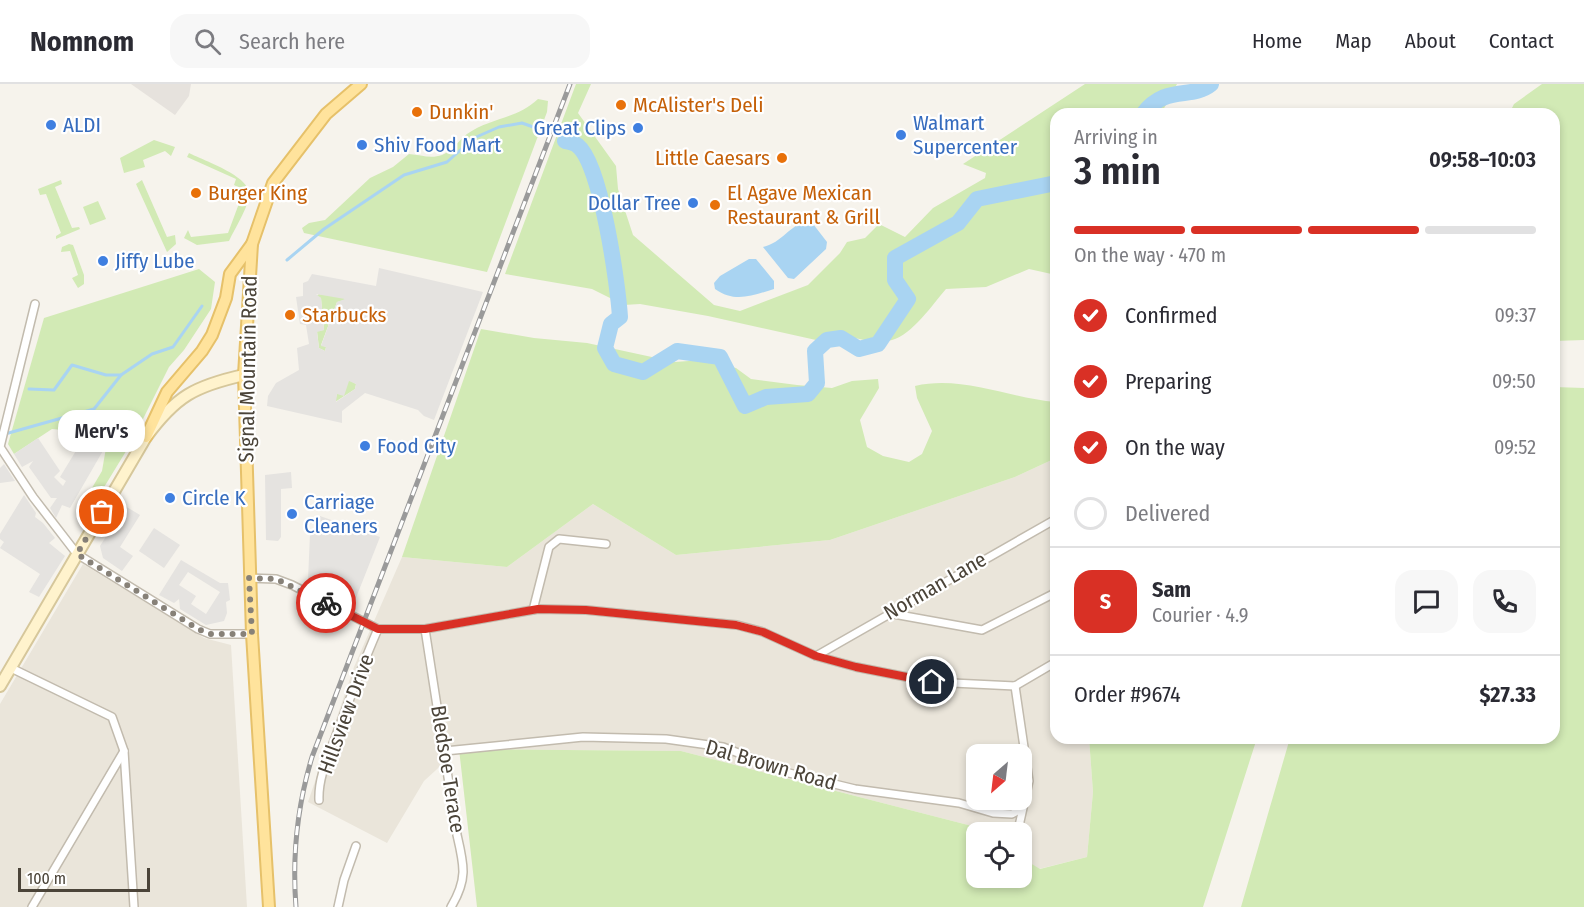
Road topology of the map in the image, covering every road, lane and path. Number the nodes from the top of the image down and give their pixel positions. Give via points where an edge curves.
1 (361, 84) edge
2 (252, 244) junction
3 (35, 304) dead end
4 (244, 375) junction
5 (146, 437) junction
6 (1050, 522) edge
7 (606, 544) dead end
8 (77, 554) junction
9 (249, 578) junction
10 (1050, 596) edge
11 (533, 610) junction
12 (888, 613) junction
13 (378, 629) junction
14 (425, 629) junction
15 (252, 634) junction
16 (816, 656) junction
17 (1050, 666) edge
18 (10, 668) junction
19 (0, 686) edge
20 (1015, 686) junction
21 (1024, 744) edge
22 (124, 751) junction
23 (446, 751) junction
24 (319, 800) dead end
25 (966, 805) edge
26 (983, 810) edge
27 (1018, 810) edge
28 (356, 846) dead end
29 (32, 907) edge
30 (134, 907) edge
31 (269, 907) edge
32 (338, 907) edge
33 (451, 907) edge

1 - 2 main road, Signal Mountain Road via 326,114 273,183
2 - 4 main road, Signal Mountain Road
2 - 5 main road via 230,274 212,335 167,392
3 - 8 street via 0,447
4 - 5 main road via 212,382 178,399
4 - 9 main road, Signal Mountain Road
5 - 8 main road
6 - 12 street, Norman Lane
7 - 11 street via 559,539 549,547
8 - 15 street via 198,629 210,634
8 - 18 main road
9 - 13 street via 276,579 292,585
9 - 15 main road, Signal Mountain Road
10 - 12 street via 982,630
11 - 14 street
11 - 16 street via 586,610 736,625 763,632
12 - 16 street, Norman Lane
13 - 14 street
13 - 24 street, Hillsview Drive via 324,769
14 - 23 street, Bledsoe Terace
15 - 31 main road, Signal Mountain Road
16 - 20 street via 932,682
17 - 20 street
18 - 19 main road
18 - 22 street via 112,717
20 - 21 street
22 - 29 street
22 - 30 street
23 - 25 street, Dal Brown Road via 583,737 666,739 723,747 789,773 855,789
23 - 33 street, Bledsoe Terace via 465,868
26 - 27 street, Dal Brown Road via 1012,814
28 - 32 street

